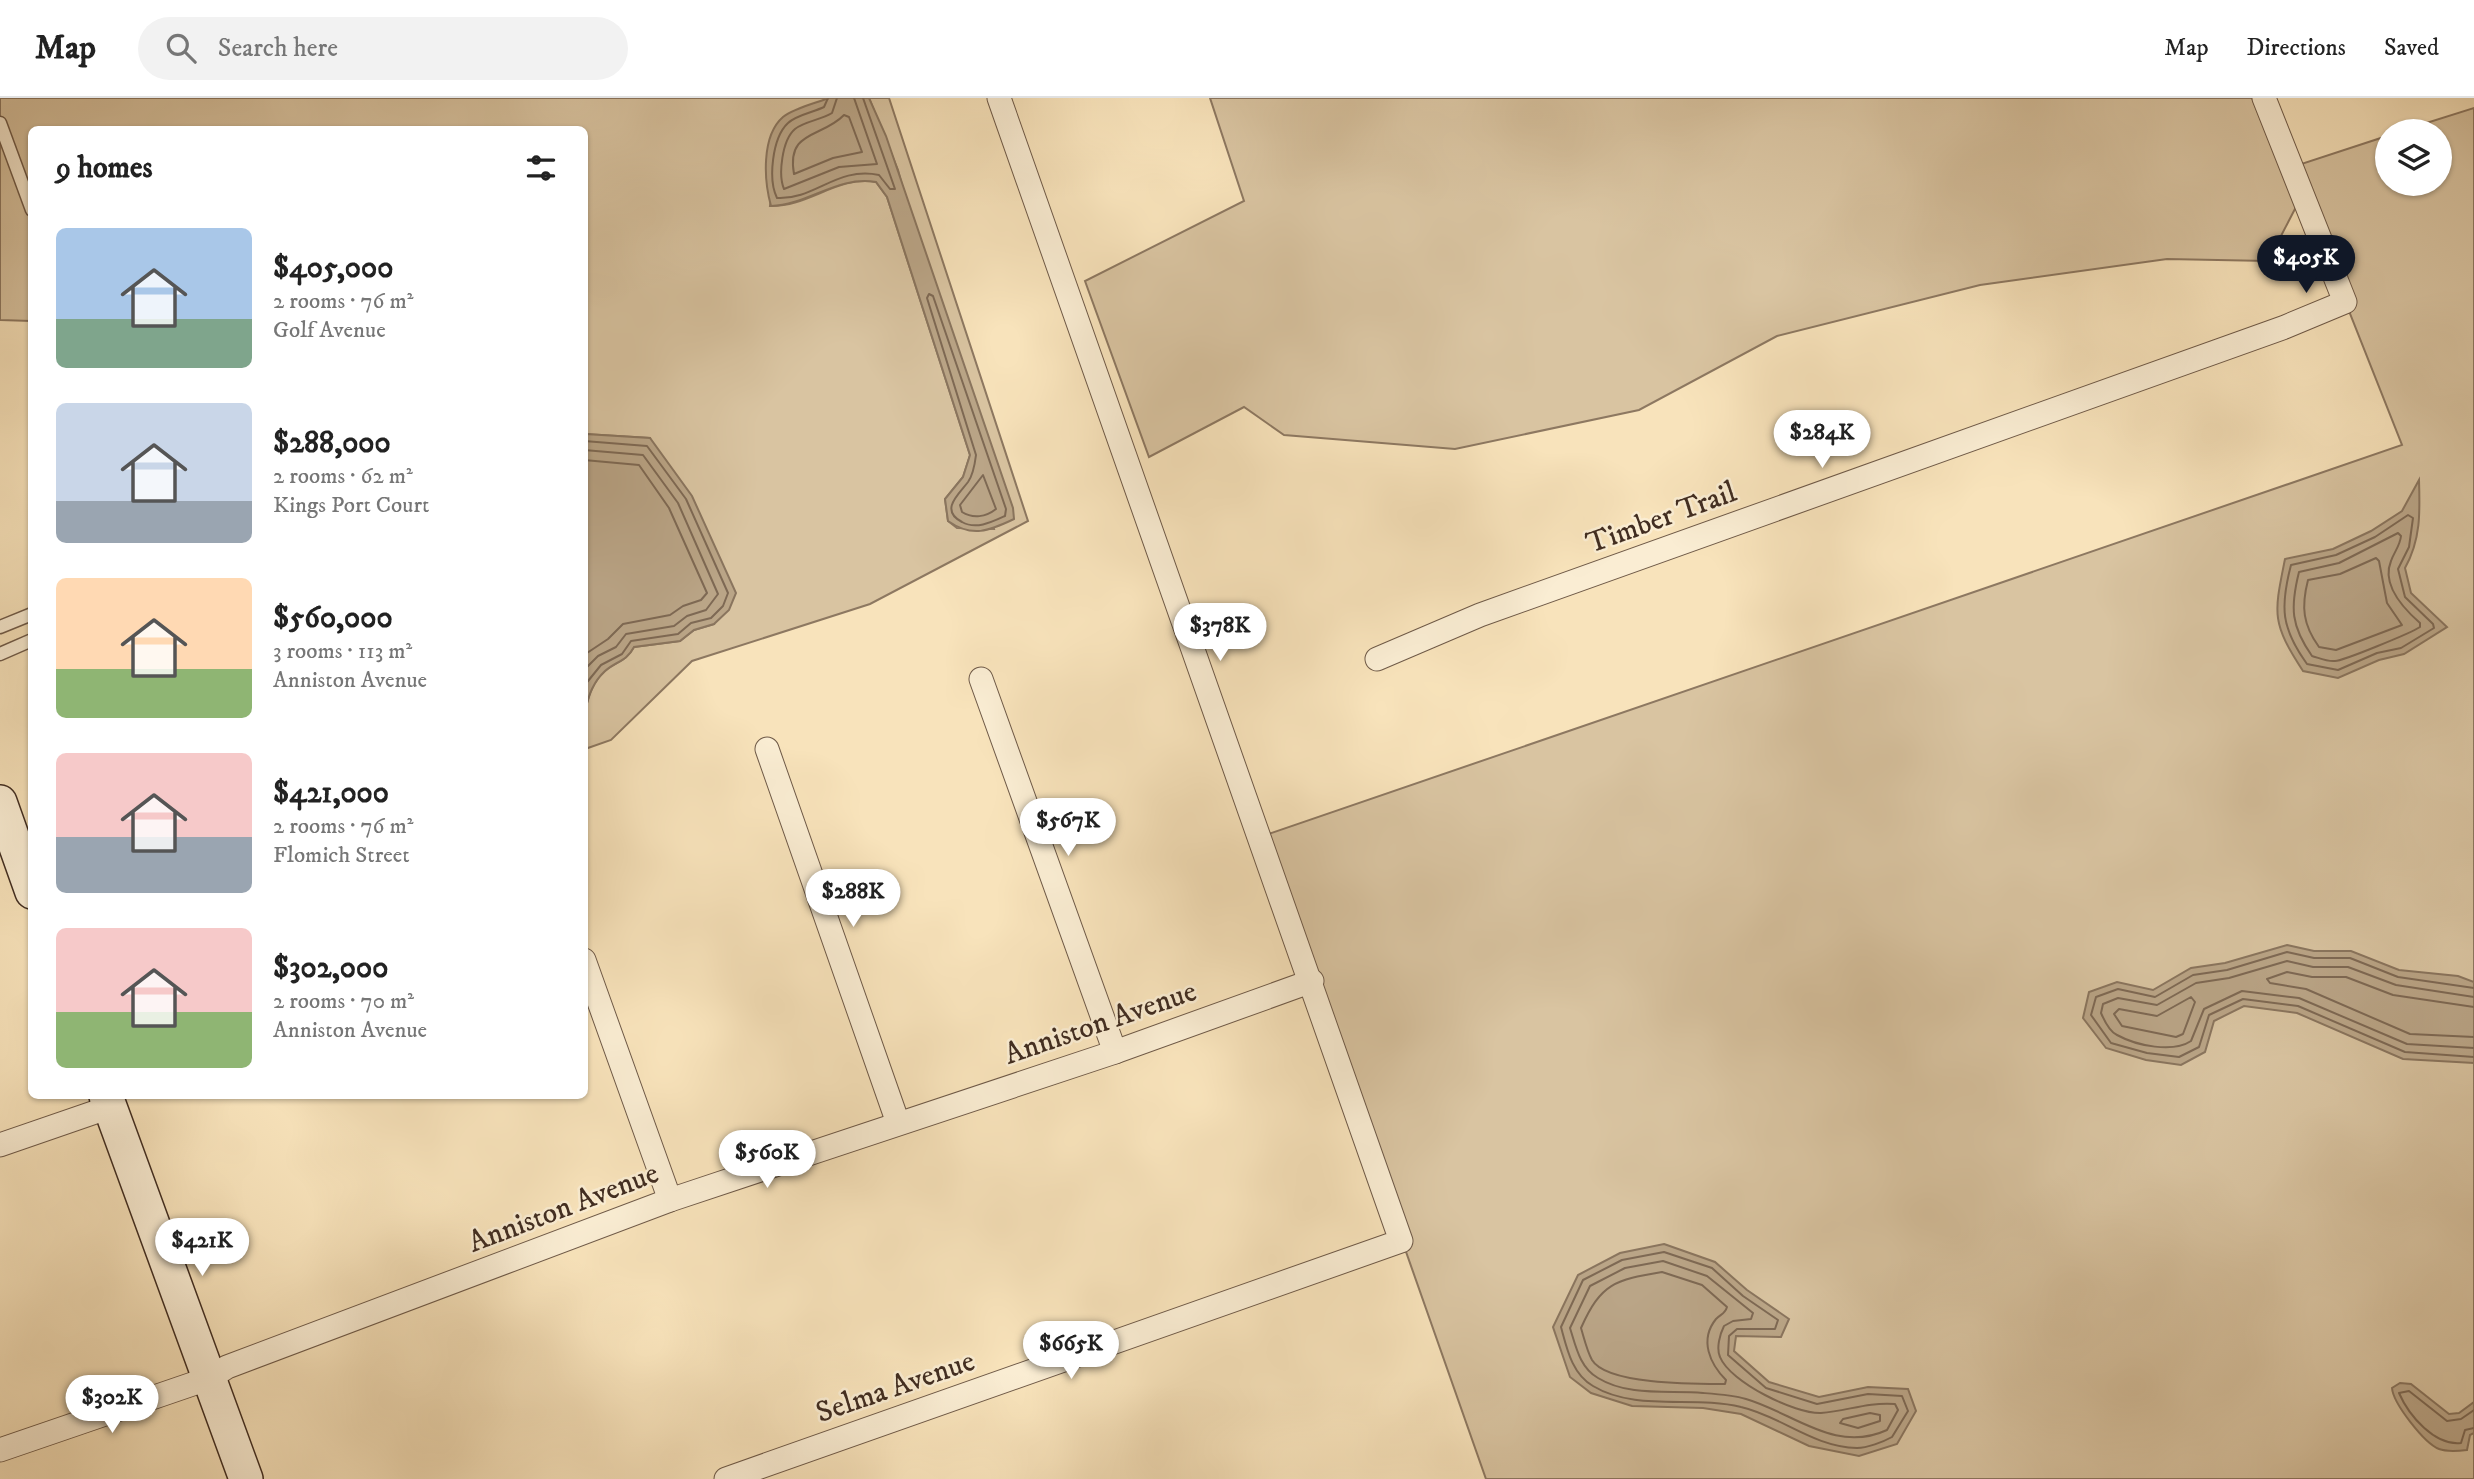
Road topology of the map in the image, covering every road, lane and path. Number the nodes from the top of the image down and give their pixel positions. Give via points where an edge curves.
1 (999, 98) edge
2 (2264, 98) edge
3 (0, 123) edge
4 (28, 199) edge
5 (28, 616) edge
6 (0, 626) edge
7 (28, 642) edge
8 (0, 654) edge
9 (1377, 659) dead end
10 (981, 678) dead end
11 (767, 749) dead end
12 (0, 802) edge
13 (28, 881) edge
14 (588, 971) edge
15 (1312, 981) junction
16 (1115, 1052) junction
17 (108, 1101) edge
18 (898, 1123) junction
19 (0, 1145) edge
20 (670, 1200) junction
21 (210, 1378) junction
22 (0, 1450) edge
23 (246, 1479) edge
24 (726, 1479) edge

1 - 15 street
2 - 9 street, Timber Trail via 2345,302 1480,615
3 - 4 lane
5 - 6 lane
7 - 8 lane
10 - 16 street
11 - 18 street
12 - 13 street
14 - 20 street
15 - 16 street, Anniston Avenue
15 - 24 street, Selma Avenue via 1401,1241
16 - 18 street, Anniston Avenue
17 - 19 street
17 - 21 street
18 - 20 street, Anniston Avenue
20 - 21 street, Anniston Avenue via 227,1367
21 - 22 street, Anniston Avenue
21 - 23 street

